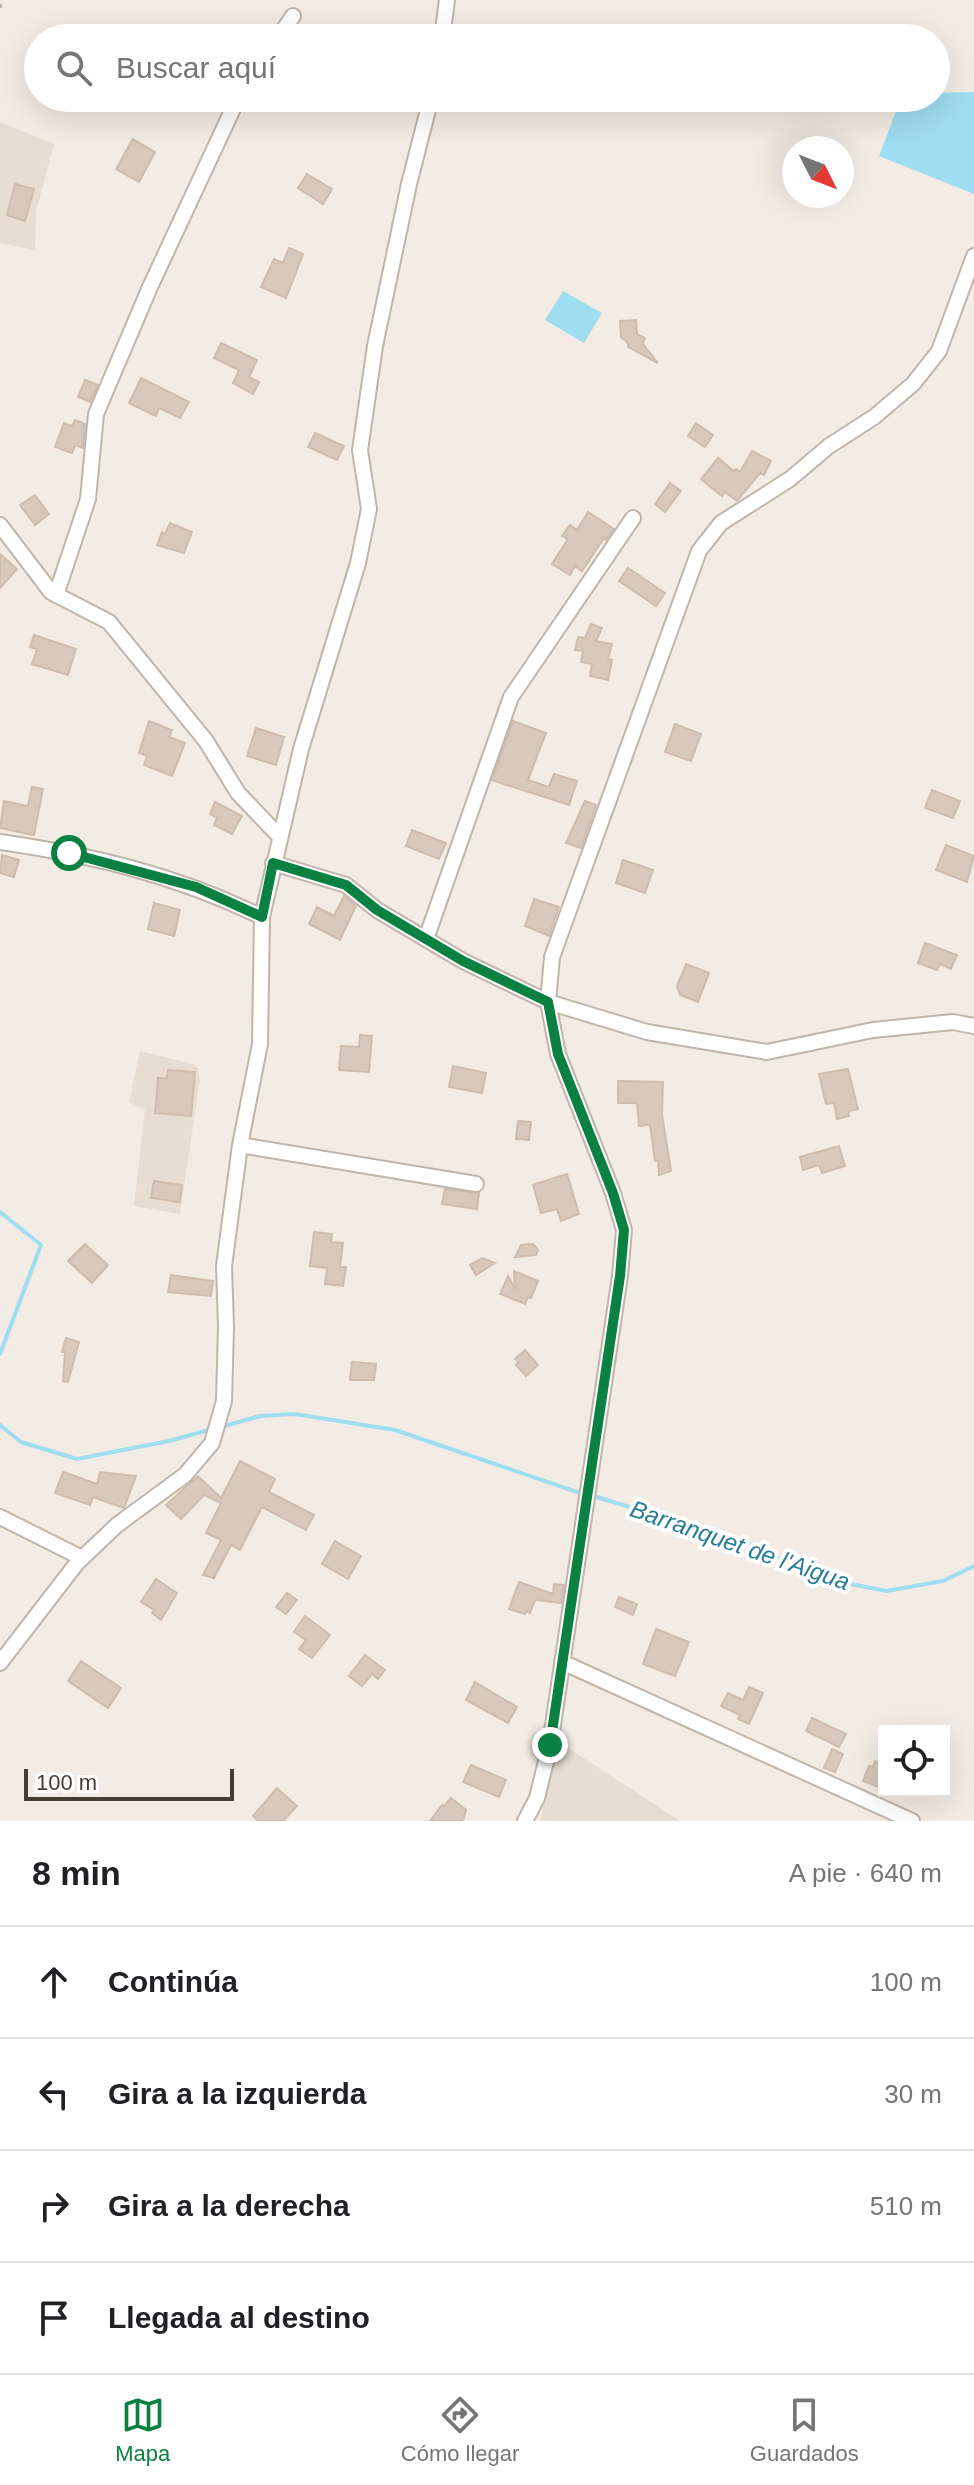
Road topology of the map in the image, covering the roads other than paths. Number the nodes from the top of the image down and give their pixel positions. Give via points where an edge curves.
1 (447, 0) edge
2 (293, 16) dead end
3 (288, 24) edge
4 (444, 24) edge
5 (231, 112) edge
6 (427, 112) edge
7 (974, 256) edge
8 (633, 518) dead end
9 (0, 525) edge
10 (56, 595) junction
11 (280, 837) junction
12 (0, 842) edge
13 (273, 863) junction
14 (262, 917) junction
15 (426, 939) junction
16 (548, 1002) junction
17 (974, 1026) edge
18 (240, 1145) junction
19 (476, 1184) dead end
20 (0, 1517) edge
21 (82, 1558) junction
22 (562, 1662) junction
23 (0, 1663) edge
24 (525, 1821) edge
25 (912, 1821) edge

1 - 4 street
2 - 3 street
5 - 10 street via 96,414 88,499
6 - 11 street via 375,346 360,450 369,509
7 - 16 street via 939,351 913,384 790,479 721,523 699,551 560,931
8 - 15 street via 511,697
9 - 10 street
10 - 11 street via 109,622 206,741 238,793
11 - 13 street
12 - 14 street via 171,879
13 - 14 street
13 - 15 street via 346,885
14 - 18 street via 260,1044
15 - 16 street
16 - 17 street via 647,1032 767,1052 873,1030 953,1022
16 - 22 street via 558,1054 624,1230
18 - 19 street
18 - 21 street via 224,1266 224,1401 212,1443 185,1475
20 - 21 street
21 - 23 street
22 - 24 street via 550,1745 537,1798
22 - 25 street

